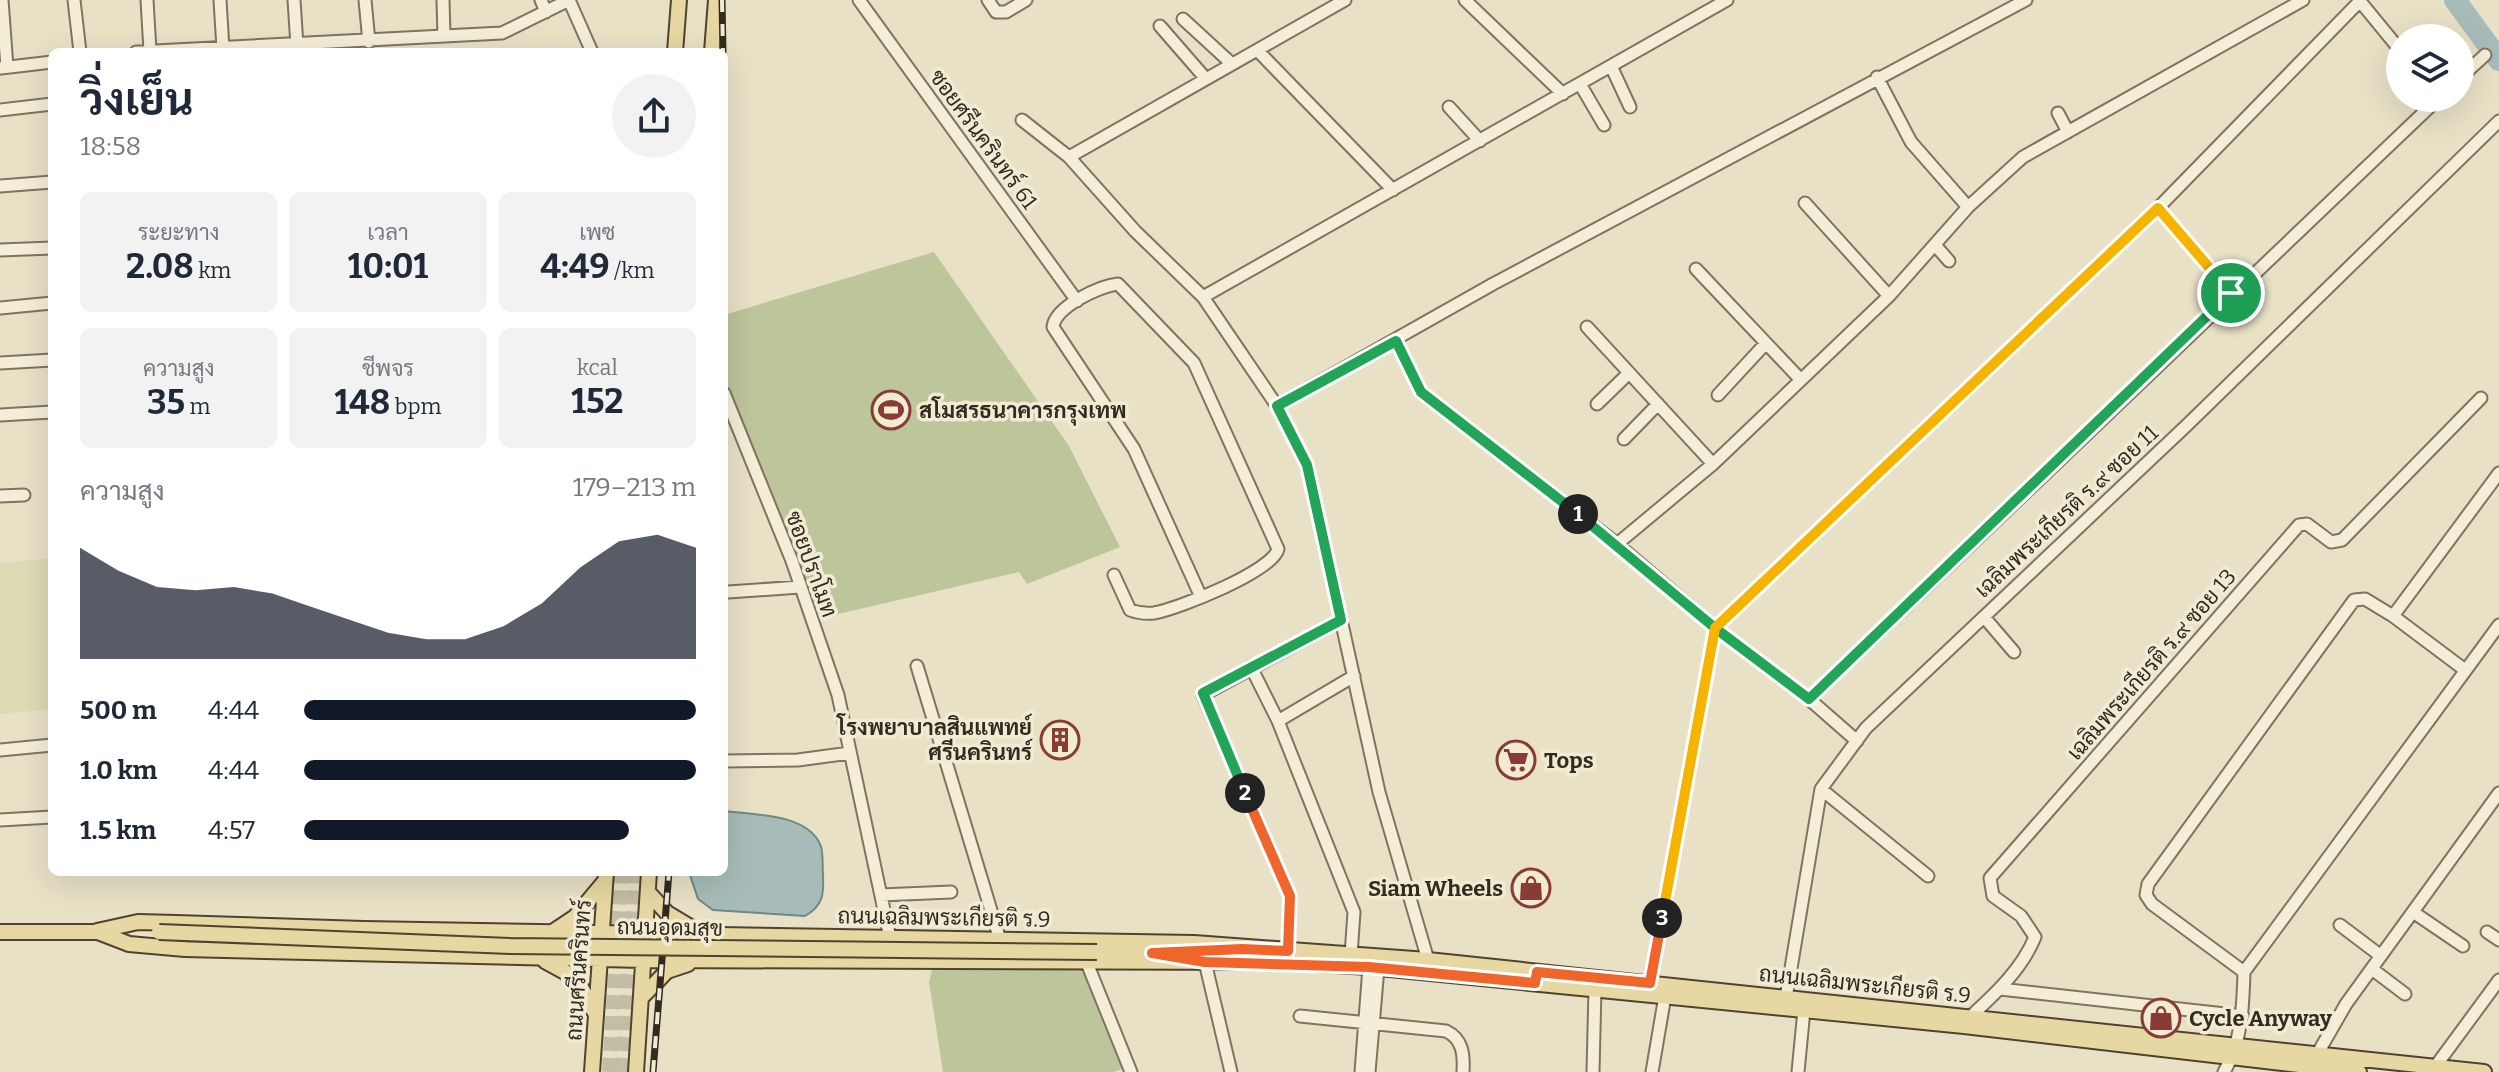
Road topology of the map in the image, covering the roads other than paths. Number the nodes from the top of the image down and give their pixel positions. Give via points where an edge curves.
1 (2, 0) edge
2 (74, 0) edge
3 (147, 0) edge
4 (220, 0) edge
5 (294, 0) edge
6 (365, 0) edge
7 (443, 0) edge
8 (541, 0) edge
9 (569, 0) edge
10 (679, 0) edge
11 (716, 0) edge
12 (859, 0) edge
13 (988, 0) edge
14 (1026, 0) edge
15 (1345, 0) edge
16 (1465, 0) edge
17 (1727, 0) edge
18 (2026, 0) edge
19 (2303, 0) edge
20 (2360, 0) edge
21 (546, 12) junction
22 (1183, 19) dead end
23 (1160, 26) dead end
24 (2386, 32) edge
25 (444, 36) junction
26 (369, 42) junction
27 (297, 46) junction
28 (80, 48) edge
29 (150, 48) edge
30 (223, 48) edge
31 (248, 48) edge
32 (590, 48) edge
33 (675, 48) edge
34 (712, 48) edge
35 (1257, 50) junction
36 (2485, 55) dead end
37 (48, 62) edge
38 (1232, 64) junction
39 (2474, 65) edge
40 (1611, 66) junction
41 (4, 68) edge
42 (1877, 77) junction
43 (1206, 79) junction
44 (1580, 84) junction
45 (1563, 94) junction
46 (48, 104) edge
47 (1449, 107) dead end
48 (1630, 107) dead end
49 (0, 110) edge
50 (2424, 112) edge
51 (2058, 113) dead end
52 (1022, 120) dead end
53 (2499, 121) edge
54 (1604, 125) dead end
55 (2068, 132) junction
56 (1480, 141) junction
57 (1069, 157) junction
58 (48, 182) edge
59 (0, 186) edge
60 (1393, 190) junction
61 (1805, 203) dead end
62 (1968, 207) junction
63 (2158, 208) junction
64 (1935, 245) junction
65 (48, 248) edge
66 (0, 250) edge
67 (1949, 261) dead end
68 (1696, 269) dead end
69 (2231, 293) junction
70 (1889, 296) junction
71 (1203, 297) junction
72 (1077, 301) junction
73 (48, 303) edge
74 (0, 308) edge
75 (1587, 327) dead end
76 (1396, 341) junction
77 (1766, 343) junction
78 (48, 360) edge
79 (0, 363) edge
80 (1629, 373) junction
81 (1801, 380) junction
82 (1718, 395) dead end
83 (2481, 398) dead end
84 (728, 403) edge
85 (1597, 404) dead end
86 (1658, 404) junction
87 (1277, 406) junction
88 (48, 412) edge
89 (0, 415) edge
90 (1624, 439) dead end
91 (1713, 464) junction
92 (2499, 473) edge
93 (24, 495) dead end
94 (0, 496) edge
95 (1617, 544) junction
96 (1114, 575) dead end
97 (800, 587) junction
98 (728, 592) dead end
99 (1201, 597) junction
100 (2393, 616) junction
101 (1984, 617) junction
102 (1341, 620) junction
103 (2499, 625) edge
104 (1715, 628) junction
105 (2014, 652) dead end
106 (917, 666) dead end
107 (1251, 667) junction
108 (2465, 670) junction
109 (1354, 676) junction
110 (1809, 699) junction
111 (1278, 721) junction
112 (1857, 741) junction
113 (48, 745) edge
114 (0, 750) edge
115 (850, 753) junction
116 (728, 761) edge
117 (1821, 789) junction
118 (2499, 793) edge
119 (48, 817) edge
120 (0, 820) edge
121 (606, 876) edge
122 (649, 876) edge
123 (1928, 876) dead end
124 (648, 892) junction
125 (951, 892) dead end
126 (881, 895) junction
127 (2413, 912) junction
128 (2340, 925) dead end
129 (432, 930) junction
130 (97, 931) junction
131 (0, 932) edge
132 (2487, 932) dead end
133 (551, 933) junction
134 (603, 934) junction
135 (645, 934) junction
136 (705, 934) junction
137 (752, 935) junction
138 (890, 938) junction
139 (1000, 940) junction
140 (2499, 940) edge
141 (2463, 946) dead end
142 (1242, 949) junction
143 (1288, 951) junction
144 (1152, 953) junction
145 (431, 955) junction
146 (1351, 955) junction
147 (2381, 956) junction
148 (1092, 957) junction
149 (534, 958) junction
150 (601, 960) junction
151 (643, 960) junction
152 (1428, 960) junction
153 (696, 961) junction
154 (752, 961) junction
155 (1205, 962) junction
156 (1374, 968) junction
157 (2372, 969) junction
158 (1469, 971) junction
159 (2244, 972) junction
160 (1536, 978) junction
161 (2499, 980) edge
162 (1595, 989) junction
163 (1649, 989) junction
164 (2000, 989) junction
165 (2405, 994) dead end
166 (1665, 996) junction
167 (641, 998) junction
168 (1786, 998) junction
169 (1813, 1007) junction
170 (596, 1015) junction
171 (1901, 1015) junction
172 (1300, 1016) dead end
173 (2243, 1016) junction
174 (1970, 1017) junction
175 (1369, 1024) junction
176 (2233, 1051) junction
177 (2312, 1064) edge
178 (2435, 1067) junction
179 (2277, 1068) edge
180 (592, 1072) edge
181 (636, 1072) edge
182 (1131, 1072) edge
183 (1231, 1072) edge
184 (1361, 1072) edge
185 (1369, 1072) edge
186 (1463, 1072) edge
187 (1593, 1072) edge
188 (1652, 1072) edge
189 (1798, 1072) edge
190 (2224, 1072) edge
191 (2359, 1072) edge
192 (2484, 1072) edge

1 - 41 street
2 - 28 street
3 - 29 street
4 - 30 street
5 - 27 street
6 - 26 street
7 - 25 street
8 - 21 street
9 - 21 street
9 - 32 street
10 - 33 main road
11 - 34 main road
12 - 72 street, ซอยศรีนครินทร์ 61
13 - 14 street via 996,12
15 - 35 street
16 - 45 street
17 - 40 street
18 - 42 street
19 - 55 street
20 - 24 street
20 - 63 street
21 - 25 street via 502,33
22 - 38 street
23 - 43 street
25 - 26 street
26 - 27 street
27 - 31 street
35 - 38 street
35 - 60 street
36 - 39 street
37 - 41 street
38 - 43 street
40 - 44 street
40 - 48 street
42 - 62 street via 1911,142
42 - 76 street
43 - 57 street
44 - 45 street
44 - 54 street
45 - 56 street
46 - 49 street
47 - 56 street
50 - 69 street
51 - 55 street
52 - 57 street
53 - 101 street, เฉลิมพระเกียรติ ร.๙ ซอย 11
55 - 62 street via 2023,157
56 - 60 street
57 - 71 street
58 - 59 street
60 - 71 street
61 - 70 street
62 - 64 street
63 - 69 street
63 - 104 street
64 - 67 street
64 - 70 street
65 - 66 street
68 - 77 street
69 - 110 street
70 - 81 street
71 - 87 street
72 - 99 street via 1057,315 1053,327 1134,449
72 - 99 street via 1118,284 1194,363 1278,549 1273,560
73 - 74 street
75 - 80 street
76 - 87 street
76 - 95 street via 1421,392
77 - 81 street
77 - 82 street
78 - 79 street
80 - 85 street
80 - 86 street
81 - 91 street
83 - 164 street, เฉลิมพระเกียรติ ร.๙ ซอย 13 via 2342,540 2331,542 2307,524 2299,525 1990,878 1993,896 2021,916 2035,937
84 - 97 street, ซอยปราโมท
86 - 90 street
86 - 91 street
87 - 102 street via 1307,465
88 - 89 street
91 - 95 street
92 - 100 street
93 - 94 street
95 - 104 street
96 - 99 street via 1130,610 1141,614
97 - 98 street
97 - 115 street, ซอยปราโมท via 838,695
100 - 108 street
100 - 159 street via 2365,599 2354,600 2148,884 2146,895 2152,904
101 - 105 street
101 - 112 street, เฉลิมพระเกียรติ ร.๙ ซอย 11
102 - 107 street
102 - 109 street
103 - 108 street
104 - 110 street
104 - 163 street
106 - 139 street
107 - 111 street
107 - 143 street via 1203,693 1290,896
108 - 159 street
109 - 111 street
109 - 152 street via 1379,792
110 - 112 street
111 - 146 street via 1354,912
112 - 117 street, เฉลิมพระเกียรติ ร.๙ ซอย 11
113 - 114 street
115 - 116 street
115 - 126 street, ซอยปราโมท
117 - 123 street
117 - 168 street, เฉลิมพระเกียรติ ร.๙ ซอย 11
118 - 127 street
119 - 120 street
121 - 133 main road via 583,910
121 - 134 main road, ถนนศรีนครินทร์
122 - 124 main road
124 - 135 main road
124 - 136 main road via 682,924
125 - 126 street
126 - 138 street, ซอยปราโมท
127 - 141 street
127 - 147 street
128 - 147 street
129 - 130 main road, ถนนอุดมสุข via 138,922
129 - 133 main road, ถนนอุดมสุข
129 - 145 main road via 444,944
130 - 131 main road, ถนนอุดมสุข
130 - 145 main road, ถนนอุดมสุข via 129,944 185,949
130 - 148 main road, ถนนอุดมสุข, bridge
132 - 140 street
133 - 134 main road, ถนนอุดมสุข
134 - 135 main road, ถนนอุดมสุข
134 - 150 main road, ถนนศรีนครินทร์
135 - 136 main road, ถนนเฉลิมพระเกียรติ ร.9
135 - 151 main road
136 - 137 main road, ถนนเฉลิมพระเกียรติ ร.9
137 - 138 main road, ถนนเฉลิมพระเกียรติ ร.9
137 - 154 main road via 734,948
138 - 139 main road, ถนนเฉลิมพระเกียรติ ร.9
139 - 142 main road, ถนนเฉลิมพระเกียรติ ร.9 via 1194,943
142 - 143 main road, ถนนเฉลิมพระเกียรติ ร.9
142 - 144 main road, ถนนเฉลิมพระเกียรติ ร.9
143 - 146 main road, ถนนเฉลิมพระเกียรติ ร.9
144 - 148 main road, ถนนเฉลิมพระเกียรติ ร.9
144 - 155 main road, ถนนเฉลิมพระเกียรติ ร.9
145 - 149 main road, ถนนอุดมสุข
146 - 152 main road, ถนนเฉลิมพระเกียรติ ร.9
147 - 157 street
148 - 154 main road, ถนนเฉลิมพระเกียรติ ร.9
148 - 155 main road, ถนนเฉลิมพระเกียรติ ร.9
148 - 182 street
149 - 150 main road, ถนนอุดมสุข
149 - 170 main road via 576,978
150 - 151 main road, ถนนอุดมสุข
150 - 170 main road, ถนนศรีนครินทร์
151 - 153 main road, ถนนเฉลิมพระเกียรติ ร.9
151 - 167 main road
152 - 158 main road, ถนนเฉลิมพระเกียรติ ร.9
153 - 154 main road, ถนนเฉลิมพระเกียรติ ร.9
153 - 167 main road via 667,971
155 - 156 main road, ถนนเฉลิมพระเกียรติ ร.9
155 - 183 street
156 - 158 main road, ถนนเฉลิมพระเกียรติ ร.9
156 - 175 street
157 - 165 street
157 - 177 street
158 - 160 main road, ถนนเฉลิมพระเกียรติ ร.9
159 - 173 street
160 - 162 main road, ถนนเฉลิมพระเกียรติ ร.9
160 - 163 main road, ถนนเฉลิมพระเกียรติ ร.9
161 - 178 street
162 - 163 main road, ถนนเฉลิมพระเกียรติ ร.9
162 - 187 street
163 - 166 main road, ถนนเฉลิมพระเกียรติ ร.9
163 - 168 main road, ถนนเฉลิมพระเกียรติ ร.9
164 - 173 street
164 - 174 street, เฉลิมพระเกียรติ ร.๙ ซอย 13
166 - 169 main road, ถนนเฉลิมพระเกียรติ ร.9
166 - 188 street
167 - 181 main road
168 - 169 main road, ถนนเฉลิมพระเกียรติ ร.9
169 - 171 main road, ถนนเฉลิมพระเกียรติ ร.9
169 - 189 street
170 - 180 main road, ถนนศรีนครินทร์
171 - 174 main road, ถนนเฉลิมพระเกียรติ ร.9
171 - 176 main road, ถนนเฉลิมพระเกียรติ ร.9
172 - 175 street
173 - 176 street
174 - 176 main road, ถนนเฉลิมพระเกียรติ ร.9
175 - 184 street
175 - 185 street
175 - 186 street via 1452,1034 1464,1056
176 - 177 main road, ถนนเฉลิมพระเกียรติ ร.9
176 - 179 main road, ถนนเฉลิมพระเกียรติ ร.9
176 - 190 street
177 - 178 main road, ถนนเฉลิมพระเกียรติ ร.9
177 - 179 main road, ถนนเฉลิมพระเกียรติ ร.9
177 - 191 main road, ถนนเฉลิมพระเกียรติ ร.9
178 - 192 main road, ถนนเฉลิมพระเกียรติ ร.9

